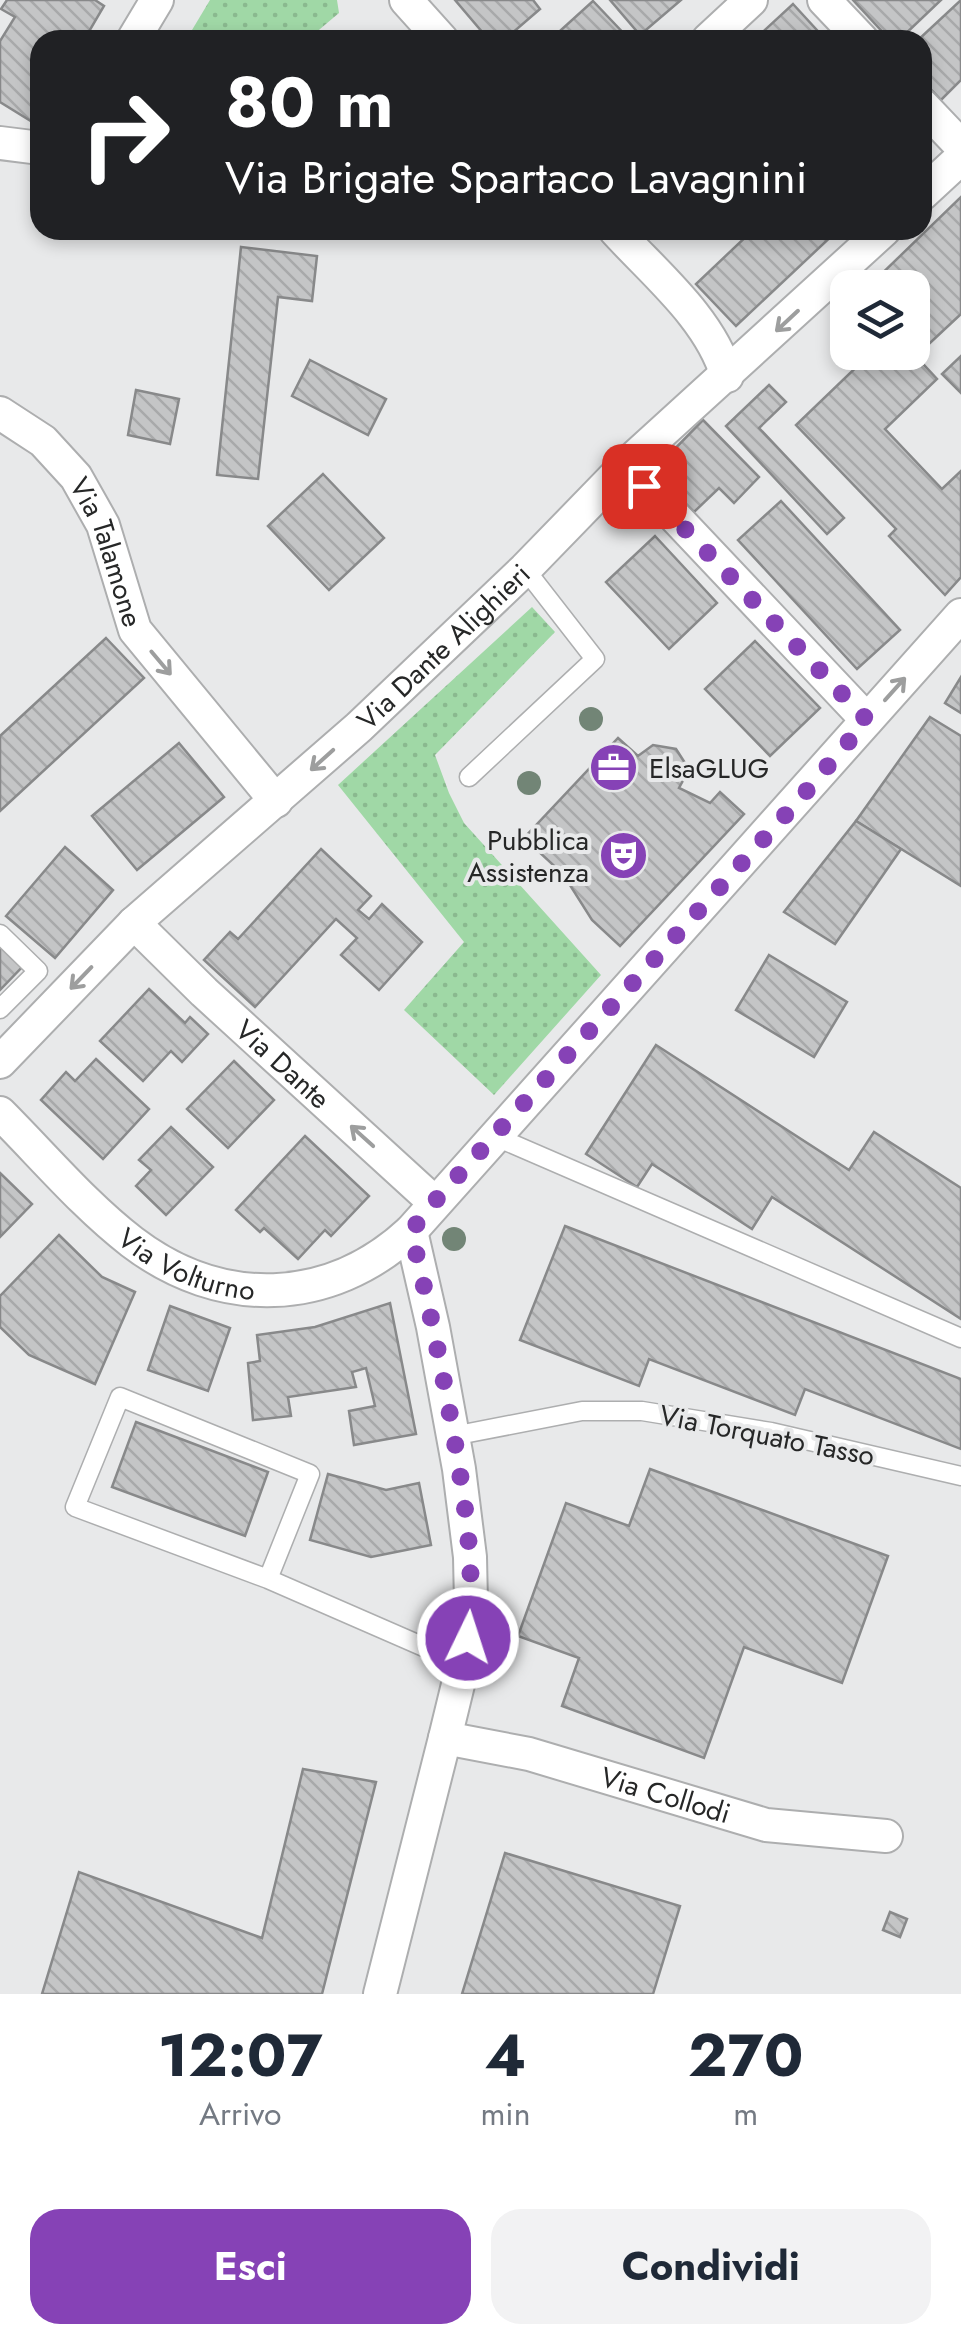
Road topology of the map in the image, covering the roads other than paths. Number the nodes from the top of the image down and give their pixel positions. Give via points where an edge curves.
1 (157, 0) edge
2 (406, 0) edge
3 (751, 0) edge
4 (824, 0) edge
5 (139, 30) edge
6 (433, 30) edge
7 (719, 30) edge
8 (852, 30) edge
9 (932, 115) edge
10 (0, 142) edge
11 (30, 146) edge
12 (961, 146) edge
13 (961, 158) edge
14 (932, 185) edge
15 (624, 240) edge
16 (873, 240) edge
17 (727, 376) junction
18 (0, 413) edge
19 (626, 466) junction
20 (525, 569) junction
21 (961, 615) edge
22 (867, 720) junction
23 (469, 777) dead end
24 (276, 801) junction
25 (134, 924) junction
26 (0, 934) edge
27 (0, 1010) edge
28 (0, 1062) edge
29 (0, 1114) edge
30 (494, 1136) junction
31 (434, 1202) junction
32 (411, 1232) junction
33 (961, 1338) edge
34 (454, 1436) junction
35 (961, 1476) edge
36 (268, 1579) junction
37 (462, 1664) junction
38 (446, 1738) junction
39 (886, 1836) dead end
40 (380, 1994) edge

1 - 5 street
2 - 6 street
3 - 7 street
4 - 8 street
9 - 12 street
10 - 11 street
13 - 14 street
15 - 17 street via 699,323
16 -> 17 street, Via Dante Alighieri
17 - 19 street, Via Dante Alighieri
18 -> 24 street, Via Talamone via 44,441 76,476 109,541 135,630
19 - 20 street, Via Dante Alighieri
19 - 22 street
20 - 23 lane via 595,659
20 -> 24 street, Via Dante Alighieri
22 -> 21 street, Via Volturno
22 - 30 street, Via Volturno
24 - 25 street, Via Dante Alighieri
25 -> 28 street, Via Dante Alighieri
31 -> 25 street, Via Dante
26 - 27 lane via 38,970
29 - 32 street, Via Volturno via 132,1242 214,1283 269,1290 318,1285 366,1265
30 - 31 street, Via Volturno
30 - 33 lane
31 - 32 street, Via Volturno
32 - 34 street
34 - 35 lane, Via Torquato Tasso via 582,1412 642,1411 771,1432
34 - 37 street via 471,1582
36 - 36 lane via 76,1507 120,1397 310,1474
36 - 37 lane
37 - 38 street
38 - 39 street, Via Collodi via 529,1754 766,1825
38 - 40 street

